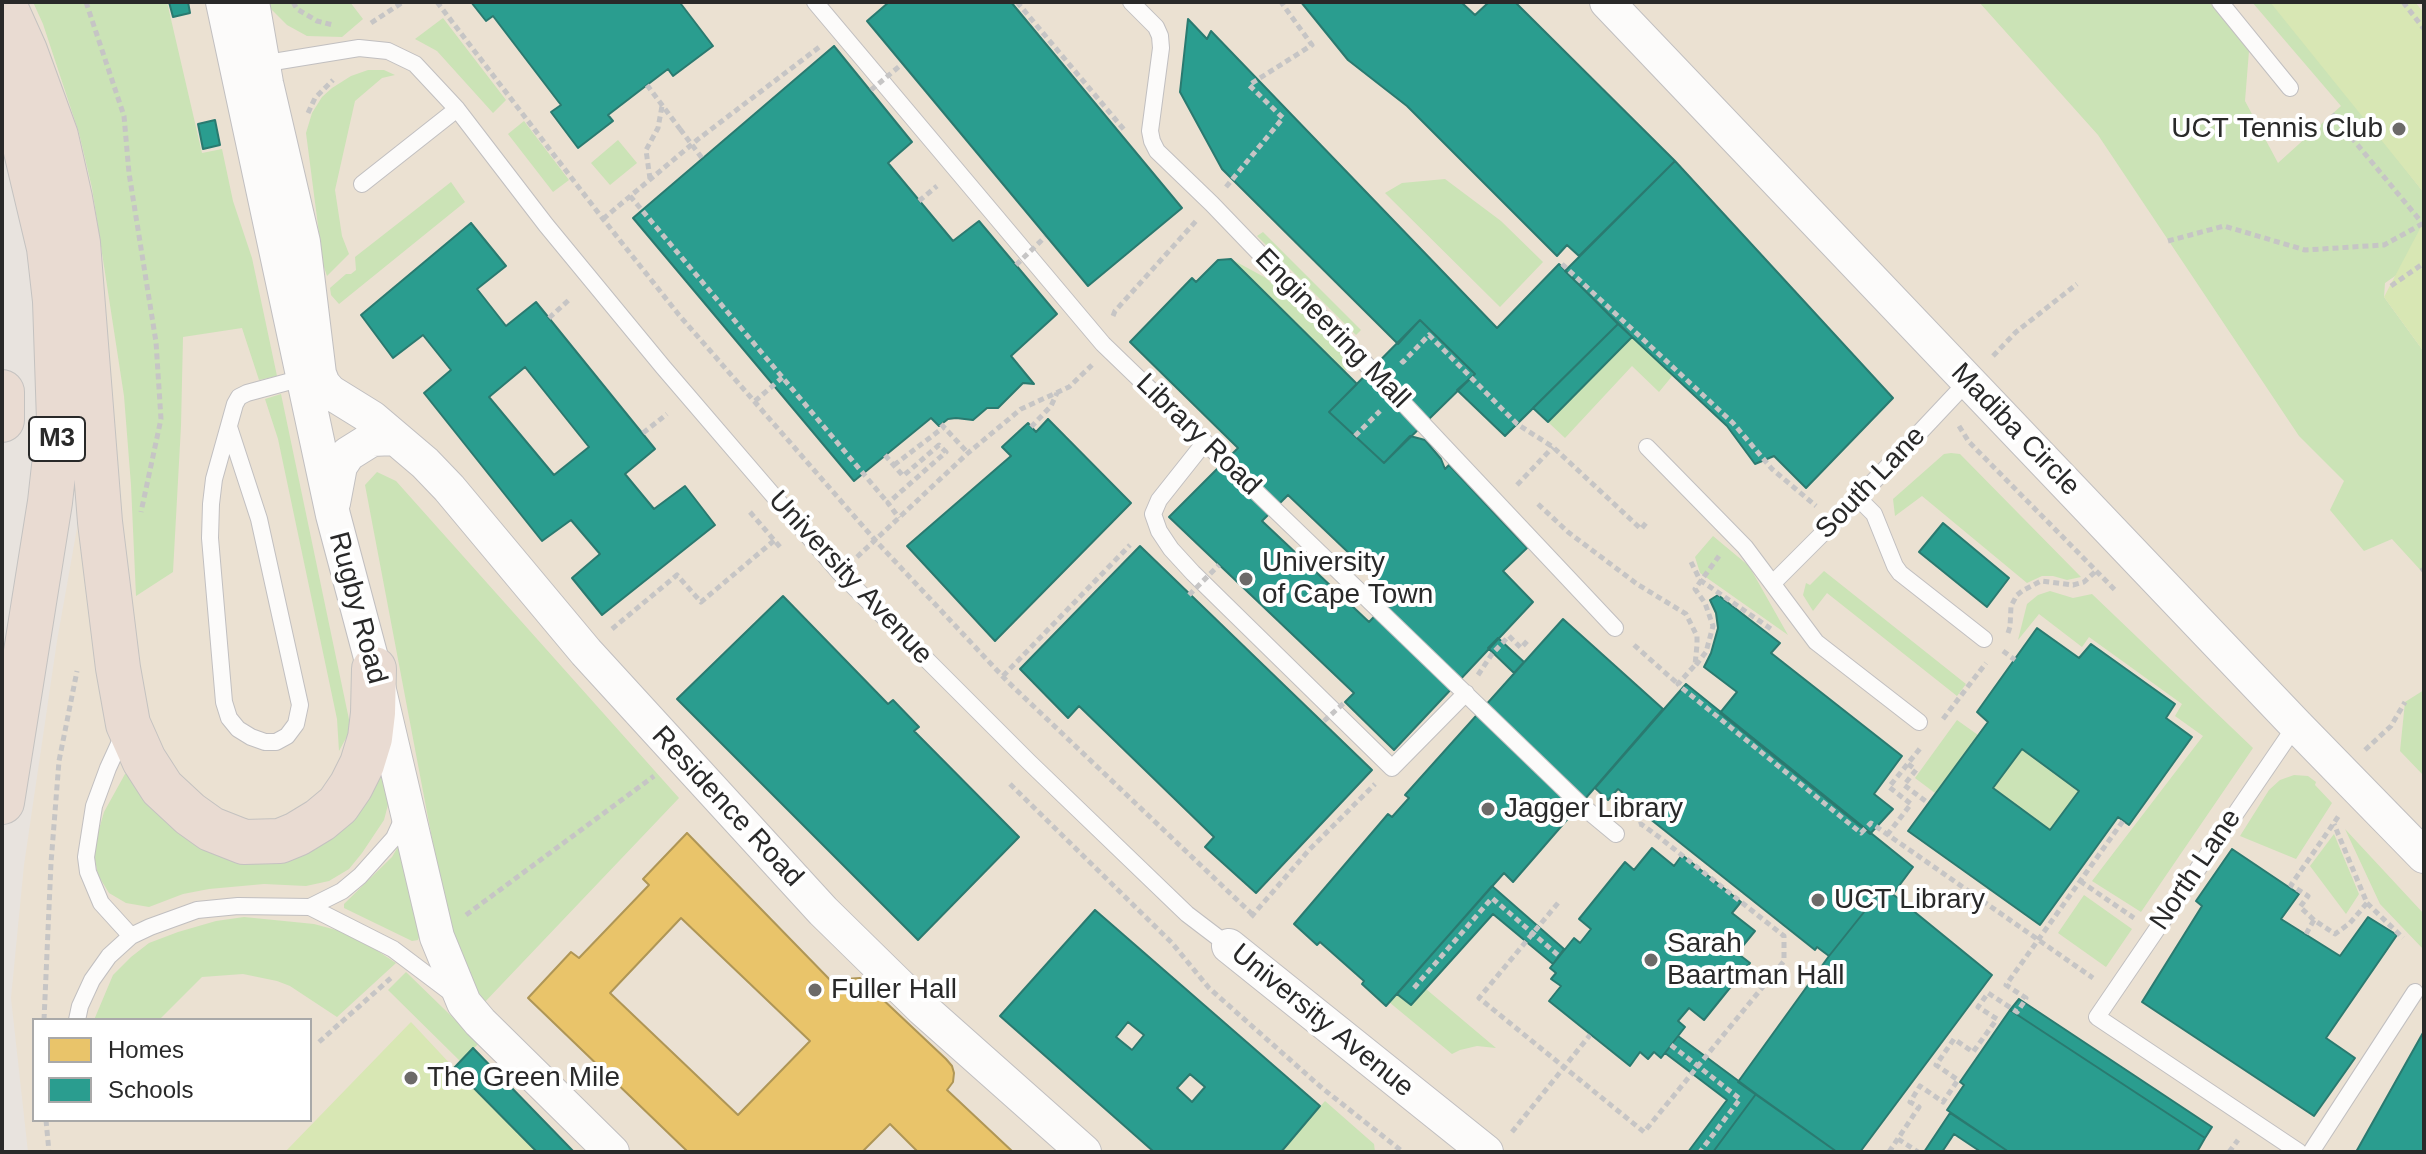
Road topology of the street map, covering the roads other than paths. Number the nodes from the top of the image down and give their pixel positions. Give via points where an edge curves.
1 (3, 2) edge
2 (223, 2) edge
3 (252, 2) edge
4 (815, 2) edge
5 (1131, 2) edge
6 (1607, 2) edge
7 (2220, 2) edge
8 (250, 66) junction
9 (2, 78) edge
10 (2290, 88) dead end
11 (457, 109) junction
12 (362, 184) dead end
13 (311, 376) junction
14 (2, 392) edge
15 (1957, 393) junction
16 (2, 420) edge
17 (229, 427) junction
18 (395, 438) junction
19 (1205, 442) junction
20 (1647, 447) dead end
21 (1858, 498) junction
22 (333, 515) junction
23 (1773, 583) junction
24 (1615, 628) dead end
25 (1984, 639) dead end
26 (374, 669) junction
27 (1466, 693) junction
28 (1919, 722) dead end
29 (128, 724) junction
30 (2296, 725) junction
31 (2, 802) edge
32 (406, 810) junction
33 (1616, 834) dead end
34 (2424, 856) edge
35 (310, 907) junction
36 (131, 936) junction
37 (1229, 946) joint
38 (2415, 992) dead end
39 (464, 1003) junction
40 (77, 1018) edge
41 (612, 1152) edge
42 (1084, 1152) edge
43 (1486, 1152) edge
44 (2299, 1152) edge
45 (2311, 1152) edge

1 - 29 highway via 56,136 78,243 100,522
2 - 8 street, Rugby Road
3 - 8 street, Rugby Road
4 - 19 lane, Library Road via 1103,344
5 - 24 lane, Engineering Mall via 1160,36 1150,119 1157,151
6 - 15 street, Madiba Circle
7 - 10 lane
8 - 11 lane, University Avenue via 359,48 388,51 415,64
8 - 13 street, Rugby Road
9 - 31 highway, M3 via 49,248 59,421
11 - 12 lane
11 - 37 lane, University Avenue via 663,367 839,572 1187,914
13 - 17 lane via 239,397
13 - 18 street
13 - 22 street, Rugby Road
14 - 16 highway, M3
15 - 21 lane, South Lane
15 - 30 street, Madiba Circle
17 - 17 lane via 214,479 210,538 224,702 238,729 276,742 296,724 300,705 259,519
18 - 22 street via 372,439 348,454 335,483
18 - 42 street, Residence Road via 449,488 586,652 845,933
19 - 27 lane, Library Road
19 - 27 lane via 1159,500 1153,514 1159,531 1193,573 1392,768
20 - 23 lane via 1726,526
21 - 23 lane, South Lane
21 - 25 lane via 1874,514 1900,573
22 - 26 street, Rugby Road
23 - 28 lane via 1816,642
26 - 29 highway via 370,738 351,786 320,820 280,841 244,842 190,814 162,788
26 - 32 street, Rugby Road
27 - 33 lane, Library Road
29 - 36 lane via 94,806 86,857 101,903
30 - 34 street, Madiba Circle
30 - 44 lane, North Lane via 2097,1017
32 - 35 lane via 394,838 360,876
32 - 39 street, Rugby Road via 437,937
35 - 36 lane via 197,910
35 - 39 lane via 393,949
36 - 40 lane via 92,980
37 - 43 street, University Avenue
38 - 45 lane
39 - 41 street, Rugby Road

